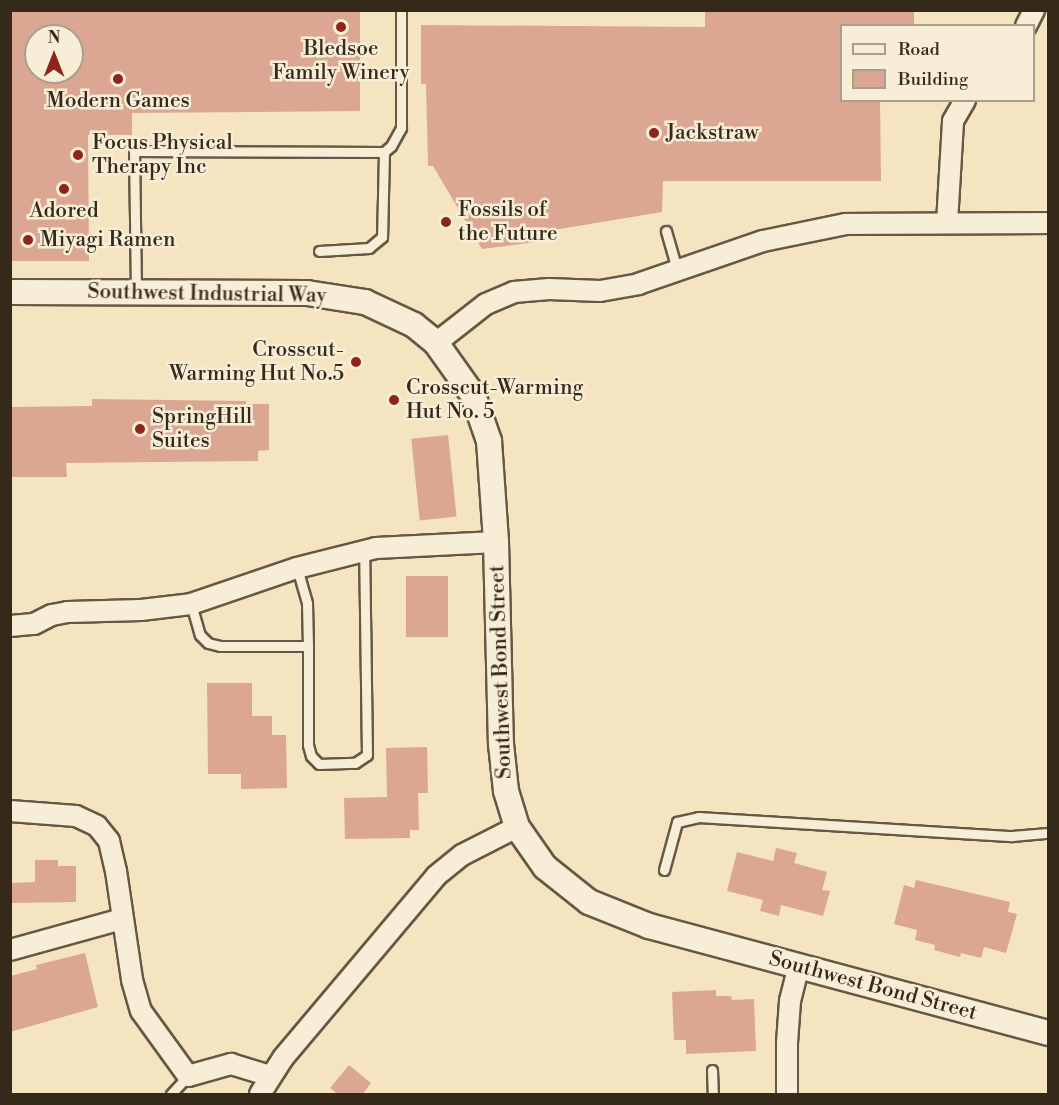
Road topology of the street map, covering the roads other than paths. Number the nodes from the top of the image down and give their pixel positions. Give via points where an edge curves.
1 (401, 10) edge
2 (1034, 10) edge
3 (1027, 24) edge
4 (964, 102) edge
5 (384, 152) junction
6 (947, 223) junction
7 (1048, 223) edge
8 (666, 231) dead end
9 (319, 251) dead end
10 (677, 270) junction
11 (136, 291) junction
12 (10, 292) edge
13 (436, 343) junction
14 (496, 542) junction
15 (364, 551) junction
16 (297, 568) junction
17 (191, 604) junction
18 (10, 626) edge
19 (308, 646) junction
20 (10, 811) edge
21 (517, 827) junction
22 (1048, 833) edge
23 (664, 870) dead end
24 (122, 919) junction
25 (10, 950) edge
26 (799, 966) junction
27 (1048, 1033) edge
28 (712, 1070) dead end
29 (188, 1076) junction
30 (270, 1076) junction
31 (171, 1095) edge
32 (260, 1095) edge
33 (712, 1095) edge
34 (788, 1095) edge

1 - 5 lane via 401,128 392,146
2 - 3 street
4 - 6 street via 953,121
5 - 9 lane via 382,237 369,248
5 - 11 lane via 134,151
6 - 7 street
6 - 10 street via 846,225 763,241
8 - 10 lane
10 - 13 street via 638,284 600,291 514,292 486,304
11 - 12 street, Southwest Industrial Way
11 - 13 street, Southwest Industrial Way via 264,291 337,297 365,302 391,313
13 - 14 street, Southwest Bond Street via 473,395 489,441
14 - 15 street
14 - 21 street, Southwest Bond Street via 501,744 506,791
15 - 16 street
15 - 19 lane via 367,755 356,763 319,764 311,756
16 - 17 street
16 - 19 lane via 307,603
17 - 18 street via 68,612 34,624
17 - 19 lane via 200,635 208,643
20 - 24 street via 65,814 97,826 109,841
21 - 26 street, Southwest Bond Street via 545,867 589,903 649,926
21 - 30 street via 462,855 441,871
22 - 23 lane via 989,835 698,817 677,822
24 - 25 street
24 - 29 street via 141,1011
26 - 27 street, Southwest Bond Street
26 - 34 street via 790,1001
28 - 33 lane
29 - 30 street via 231,1064
29 - 31 lane
30 - 32 street

